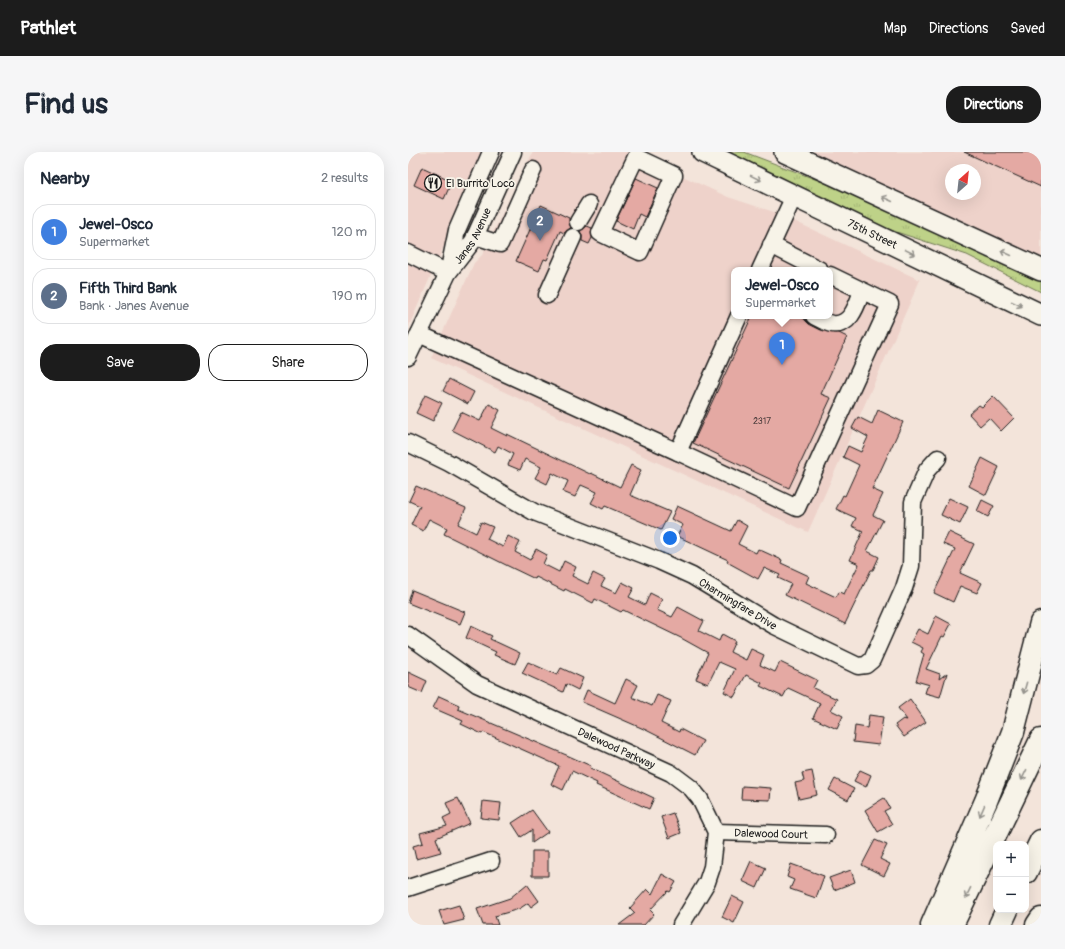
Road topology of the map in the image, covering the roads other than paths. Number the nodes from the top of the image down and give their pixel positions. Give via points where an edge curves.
1 (492, 152) edge
2 (513, 152) edge
3 (703, 152) edge
4 (784, 152) edge
5 (656, 159) edge
6 (533, 170) dead end
7 (794, 196) junction
8 (589, 204) dead end
9 (474, 236) junction
10 (771, 245) junction
11 (409, 255) edge
12 (761, 267) edge
13 (814, 267) edge
14 (1041, 270) edge
15 (448, 273) junction
16 (833, 276) edge
17 (862, 291) junction
18 (547, 295) dead end
19 (1041, 315) edge
20 (738, 319) edge
21 (821, 319) edge
22 (419, 334) junction
23 (408, 357) edge
24 (408, 443) edge
25 (678, 452) junction
26 (938, 458) dead end
27 (1041, 623) edge
28 (408, 635) edge
29 (1041, 740) edge
30 (716, 832) junction
31 (826, 835) dead end
32 (1041, 841) edge
33 (492, 861) dead end
34 (1029, 866) edge
35 (408, 888) edge
36 (1006, 913) edge
37 (1041, 919) edge
38 (681, 925) edge
39 (932, 925) edge
40 (952, 925) edge
41 (1000, 925) edge
42 (1037, 925) edge

1 - 15 street, Janes Avenue via 457,230
2 - 9 street, Janes Avenue
3 -> 7 main road, 75th Street
14 -> 4 main road
5 - 5 street via 636,157 600,233 640,252 674,175
6 - 9 street via 500,244
7 - 10 street
7 -> 19 main road, 75th Street
8 - 18 street
9 - 15 street, Janes Avenue
10 - 12 street
10 - 13 street
11 - 15 street
15 - 22 street, Janes Avenue
16 - 17 street
17 - 21 street via 850,316 840,324 832,324
17 - 25 street via 890,304 797,508
20 - 25 street
22 - 23 street, Janes Avenue
22 - 25 street
24 - 26 street, Charmingfare Drive via 449,463 534,512 692,576 773,625 858,666 872,660 904,588 911,566 914,502 927,470
27 -> 39 highway via 1013,732
28 - 30 street, Dalewood Parkway via 477,684 671,773 691,788 700,799
29 -> 40 highway
30 - 31 street, Dalewood Court
30 - 38 street via 712,867
32 - 34 highway
33 - 35 street
36 - 41 highway
37 - 42 highway

